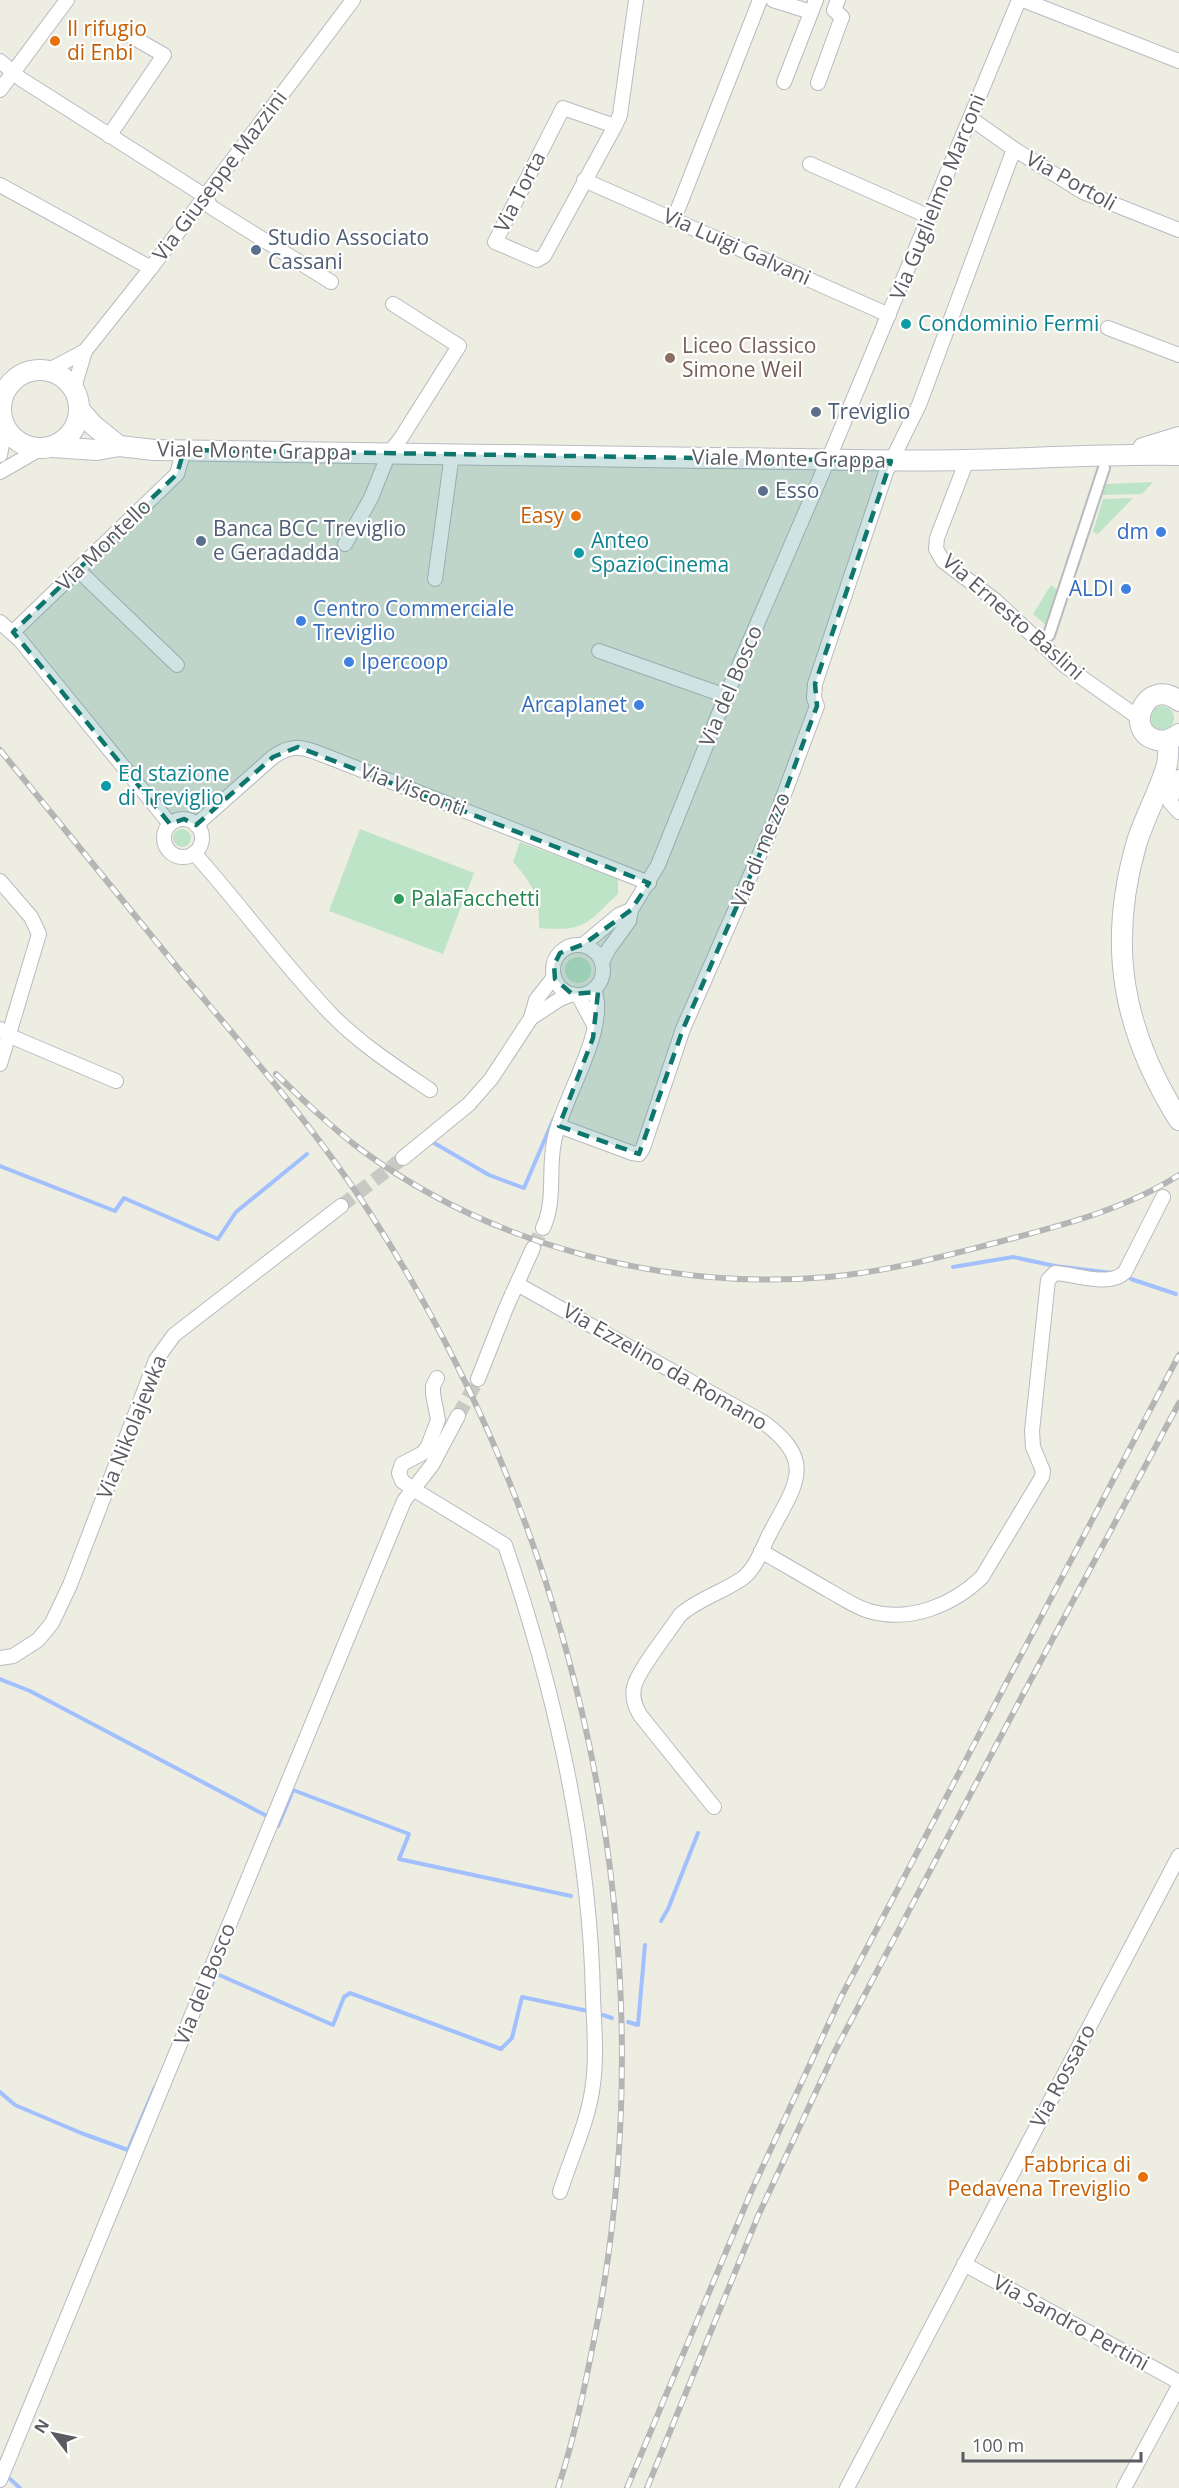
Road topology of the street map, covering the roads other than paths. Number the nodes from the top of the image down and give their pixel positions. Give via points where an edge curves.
1 (67, 0) edge
2 (353, 0) edge
3 (636, 0) edge
4 (760, 0) edge
5 (773, 0) edge
6 (838, 0) edge
7 (1021, 0) edge
8 (1068, 0) edge
9 (814, 6) edge
10 (1057, 12) junction
11 (129, 35) dead end
12 (0, 61) edge
13 (1179, 61) edge
14 (14, 72) junction
15 (784, 82) dead end
16 (818, 83) dead end
17 (0, 90) edge
18 (970, 118) junction
19 (615, 126) junction
20 (109, 136) junction
21 (1014, 149) junction
22 (810, 164) dead end
23 (584, 180) junction
24 (0, 185) edge
25 (205, 196) junction
26 (930, 217) junction
27 (674, 219) junction
28 (1179, 230) edge
29 (151, 268) junction
30 (331, 282) dead end
31 (393, 304) dead end
32 (889, 315) junction
33 (1108, 328) dead end
34 (85, 351) junction
35 (1179, 355) edge
36 (34, 371) junction
37 (0, 372) edge
38 (77, 402) junction
39 (3, 424) edge
40 (1179, 437) edge
41 (119, 446) junction
42 (46, 448) junction
43 (184, 450) junction
44 (389, 453) junction
45 (452, 454) junction
46 (1126, 454) junction
47 (0, 455) edge
48 (1179, 455) edge
49 (828, 459) junction
50 (967, 460) junction
51 (891, 461) junction
52 (1104, 468) dead end
53 (0, 472) edge
54 (345, 544) dead end
55 (78, 570) junction
56 (435, 579) dead end
57 (0, 622) edge
58 (7, 633) edge
59 (1049, 635) dead end
60 (600, 651) dead end
61 (177, 665) dead end
62 (726, 696) junction
63 (1177, 696) edge
64 (1139, 718) junction
65 (1167, 738) edge
66 (1173, 771) edge
67 (1179, 812) edge
68 (170, 824) junction
69 (196, 825) junction
70 (194, 853) junction
71 (0, 881) edge
72 (650, 883) junction
73 (631, 910) junction
74 (583, 945) junction
75 (602, 962) junction
76 (554, 977) junction
77 (594, 989) junction
78 (575, 995) junction
79 (531, 1018) junction
80 (594, 1025) junction
81 (5, 1032) edge
82 (0, 1064) edge
83 (116, 1081) dead end
84 (430, 1090) dead end
85 (1179, 1120) edge
86 (559, 1126) junction
87 (403, 1158) tunnel mouth
88 (1163, 1197) dead end
89 (340, 1206) tunnel mouth
90 (543, 1228) tunnel mouth
91 (533, 1248) tunnel mouth
92 (517, 1284) junction
93 (437, 1378) dead end
94 (478, 1379) tunnel mouth
95 (458, 1416) tunnel mouth
96 (413, 1489) junction
97 (761, 1551) junction
98 (0, 1658) edge
99 (714, 1808) dead end
100 (1179, 1856) edge
101 (560, 2192) dead end
102 (964, 2264) junction
103 (1179, 2384) edge
104 (0, 2480) edge
105 (847, 2488) edge
106 (1124, 2488) edge

1 - 14 street
2 - 25 street, Via Giuseppe Mazzini
3 - 19 street, Via Torta via 625,91
4 - 27 street
5 - 9 street
6 - 16 street via 834,10 842,17
7 - 10 street
7 - 18 street, Via Guglielmo Marconi
8 - 10 street
9 - 15 street
10 - 13 street
11 - 20 street via 164,55
12 - 14 street
14 - 17 street
14 - 20 street
18 - 21 street, Via Portoli
18 - 26 street, Via Guglielmo Marconi
19 - 23 street, Via Torta
19 - 23 street, Via Torta via 563,108 495,242 541,260
20 - 25 street
21 - 28 street, Via Portoli via 1083,192
21 - 51 street, Via di mezzo via 919,405
22 - 26 street
23 - 27 street, Via Luigi Galvani
24 - 29 street
25 - 29 street, Via Giuseppe Mazzini
25 - 30 street via 211,207
26 - 32 street, Via Guglielmo Marconi
27 - 32 street, Via Luigi Galvani
29 - 34 street, Via Giuseppe Mazzini
31 - 44 street via 459,346
32 - 49 street, Via Guglielmo Marconi
33 - 35 street
34 - 36 street, Via Giuseppe Mazzini via 55,367
34 - 38 street, Via Giuseppe Mazzini via 76,381
36 - 37 main road
36 - 38 main road via 51,372 63,378
36 - 39 main road via 10,384 1,407
38 - 41 main road via 93,425
38 - 42 main road via 72,432
39 - 42 main road via 21,444
39 - 47 street
40 - 46 main road, Viale Monte Grappa
41 - 42 main road, Viale Monte Grappa via 97,450
41 - 43 main road, Viale Monte Grappa
42 - 53 street
43 - 44 main road, Viale Monte Grappa
43 - 55 street, Via Montello via 177,474
44 - 45 main road, Viale Monte Grappa
44 - 54 street via 371,498
45 - 49 main road, Viale Monte Grappa
45 - 56 street
46 - 48 main road, Viale Monte Grappa
46 - 50 main road, Viale Monte Grappa
49 - 51 main road, Viale Monte Grappa
49 - 62 street, Via del Bosco
50 - 51 main road, Viale Monte Grappa
50 - 64 street, Via Ernesto Baslini via 937,538 936,549 943,561 996,601 1064,665
51 - 86 street, Via di mezzo via 815,684 817,706 773,824 683,1029 644,1148 639,1154 632,1153
52 - 59 street
55 - 58 street, Via Montello
55 - 61 street
57 - 58 street
58 - 68 street
60 - 62 street
62 - 72 street, Via del Bosco
63 - 64 main road via 1160,695 1147,700
64 - 65 main road, Via Ernesto Baslini via 1143,730
65 - 66 main road, Via Ernesto Baslini
66 - 67 street via 1170,802
66 - 85 main road, Via Ernesto Baslini via 1134,854 1122,941 1133,1025 1157,1084
68 - 69 street via 184,819
68 - 70 street via 164,836 168,850 182,857
69 - 70 street via 202,839
69 - 72 street, Via Visconti via 273,757 286,748 298,747
70 - 84 street via 333,1016
71 - 81 street via 31,917 39,934
72 - 73 street, Via del Bosco
73 - 74 street, Via del Bosco via 619,915
73 - 75 street, Via del Bosco via 629,921
74 - 75 street via 595,951
74 - 76 street via 572,945 560,952
75 - 77 street via 602,977
76 - 78 street via 561,988
76 - 79 street via 536,1000
77 - 78 street
77 - 80 street via 598,1003
78 - 79 street via 560,999
78 - 80 street
79 - 87 street via 491,1079 469,1104
80 - 86 street via 593,1038
81 - 82 street
81 - 83 street
86 - 90 street via 554,1141 551,1204
88 - 97 street via 1119,1277 1110,1280 1055,1273 1048,1280 1032,1431 1042,1477 982,1576 971,1587 936,1608 876,1613 852,1604
89 - 98 street, Via Nikolajewka via 174,1335 162,1349 52,1623 38,1640 13,1656
91 - 92 street
92 - 94 street
92 - 97 street, Via Ezzelino da Romano via 782,1435 796,1461 796,1480
93 - 96 street via 433,1394 438,1420 431,1437 423,1453 399,1469 402,1481
95 - 96 street, Via del Bosco via 432,1465
96 - 101 street via 505,1545 540,1656 570,1780 590,1932 595,2058 588,2107
96 - 104 street, Via del Bosco via 404,1501
97 - 99 street, Via Ezzelino da Romano via 742,1578 680,1616 634,1689 640,1715
100 - 102 street, Via Rossaro
102 - 103 street, Via Sandro Pertini
102 - 105 street, Via Rossaro
103 - 106 street

